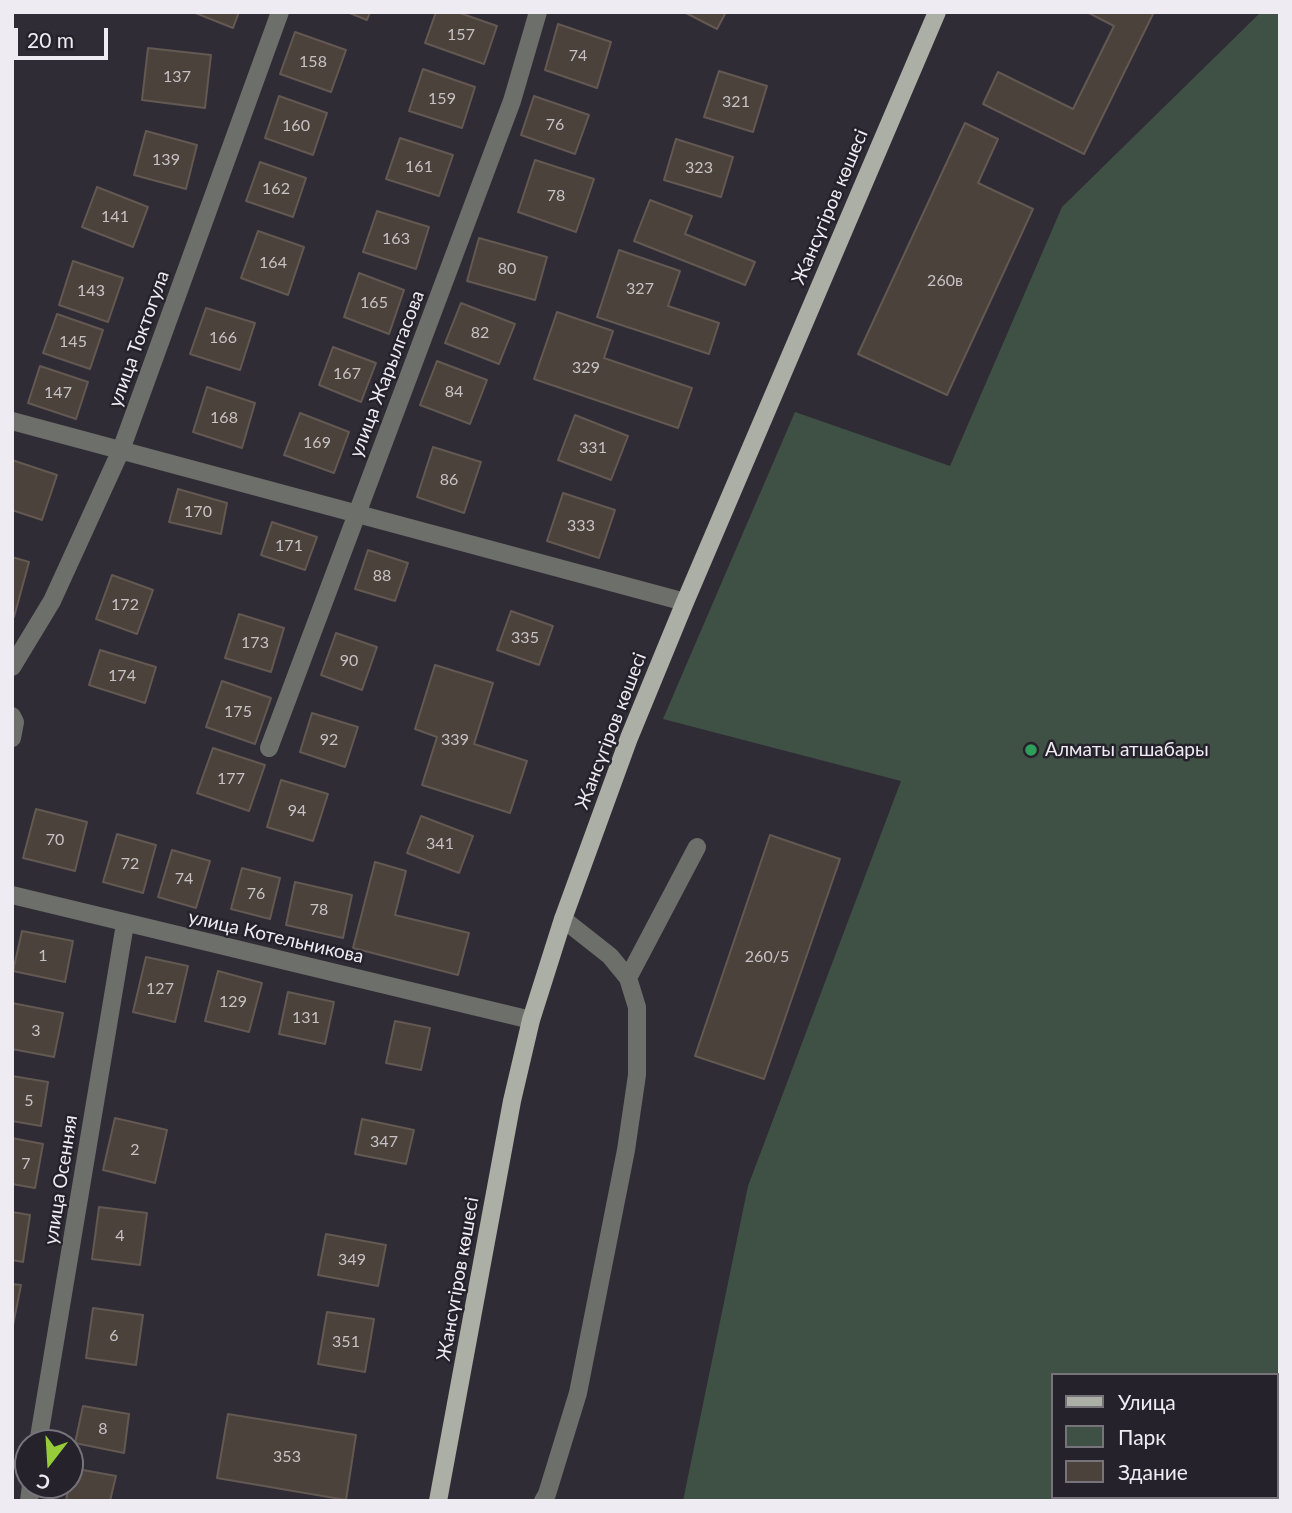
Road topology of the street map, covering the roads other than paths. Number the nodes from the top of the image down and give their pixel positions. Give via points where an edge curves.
1 (279, 12) edge
2 (538, 12) edge
3 (937, 12) edge
4 (12, 421) edge
5 (121, 450) junction
6 (356, 514) junction
7 (685, 602) junction
8 (12, 667) edge
9 (12, 716) edge
10 (12, 738) edge
11 (269, 748) dead end
12 (697, 847) dead end
13 (12, 895) edge
14 (563, 919) junction
15 (125, 924) junction
16 (628, 978) junction
17 (531, 1020) junction
18 (40, 1429) edge
19 (438, 1501) edge
20 (542, 1501) edge

1 - 5 street, улица Токтогула
2 - 6 street, улица Жарылгасова via 512,101
3 - 7 main road, Жансүгіров көшесі
4 - 5 street
5 - 6 street
5 - 8 street, улица Токтогула via 52,601
6 - 7 street
6 - 11 street, улица Жарылгасова
7 - 14 main road, Жансүгіров көшесі
9 - 10 street
12 - 16 street
13 - 15 street, улица Котельникова
14 - 16 street via 610,956
14 - 17 main road, Жансүгіров көшесі
15 - 17 street, улица Котельникова
15 - 18 street, улица Осенняя
16 - 20 street via 637,1007 637,1062 626,1150 578,1393
17 - 19 main road, Жансүгіров көшесі

